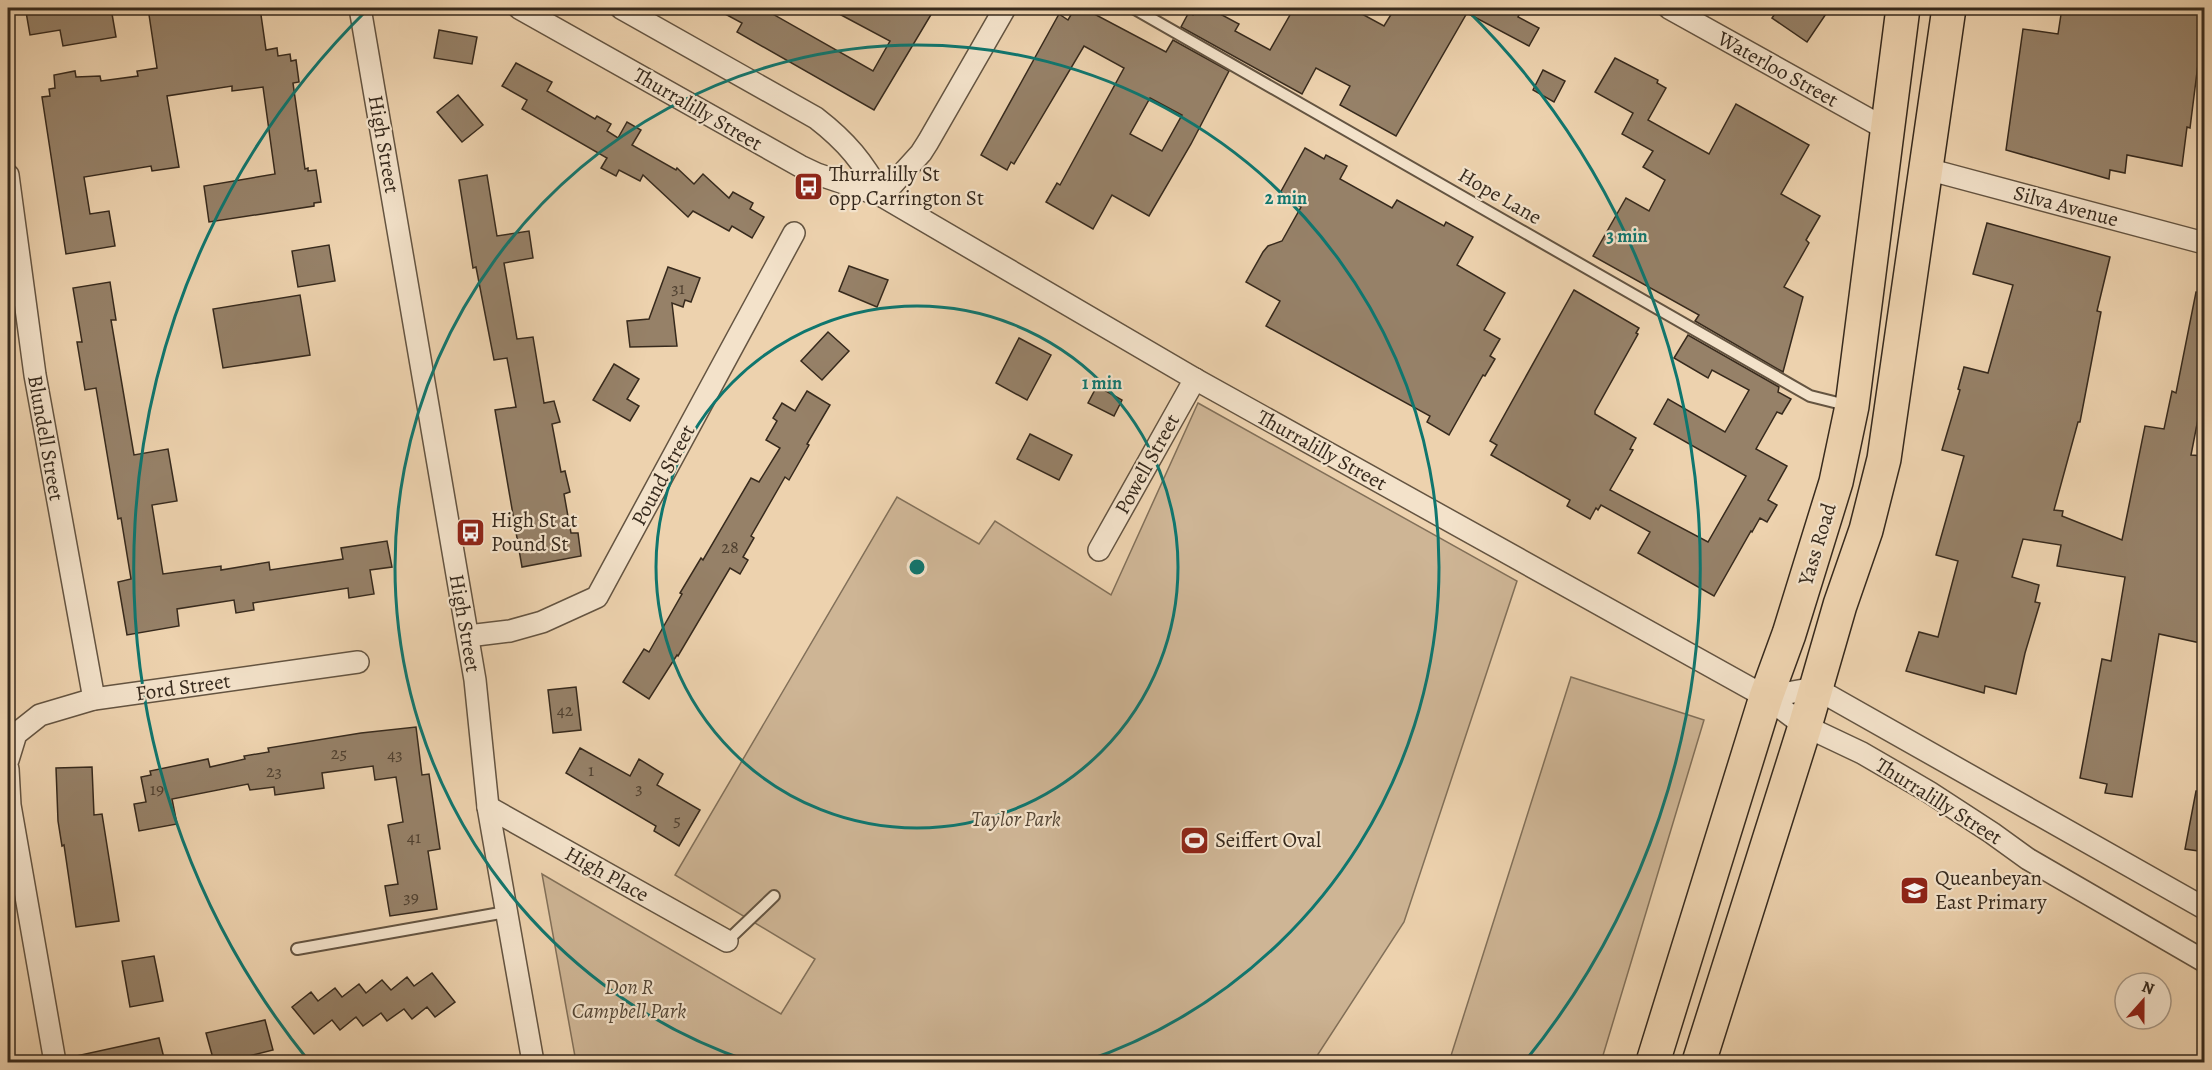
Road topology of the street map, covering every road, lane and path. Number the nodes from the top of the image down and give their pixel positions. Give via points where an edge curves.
1 (360, 8) edge
2 (519, 8) edge
3 (621, 8) edge
4 (1005, 8) edge
5 (1133, 8) edge
6 (1669, 8) edge
7 (1904, 8) edge
8 (1949, 8) edge
9 (1888, 130) junction
10 (1927, 169) junction
11 (8, 175) edge
12 (882, 196) junction
13 (794, 233) dead end
14 (2205, 243) edge
15 (1195, 379) junction
16 (1852, 406) junction
17 (1099, 550) dead end
18 (468, 636) junction
19 (357, 662) dead end
20 (1815, 688) junction
21 (1766, 698) junction
22 (94, 699) junction
23 (1805, 726) junction
24 (12, 731) edge
25 (8, 760) edge
26 (8, 770) edge
27 (488, 807) junction
28 (774, 896) dead end
29 (2205, 908) edge
30 (506, 912) junction
31 (727, 941) joint
32 (297, 949) dead end
33 (2205, 962) edge
34 (55, 1062) edge
35 (533, 1062) edge
36 (1653, 1062) edge
37 (1699, 1062) edge

1 - 18 street, High Street
2 - 12 street, Thurralilly Street via 800,166
3 - 12 street, Thurralilly Street via 816,118 857,154
4 - 12 street via 921,153
5 - 16 lane, Hope Lane via 1810,396
6 - 9 street, Waterloo Street
7 - 9 main road, Yass Road
8 - 10 main road, Yass Road
9 - 10 main road
9 - 16 main road, Yass Road
10 - 14 street, Silva Avenue
10 - 20 main road, Yass Road via 1884,459 1866,530
11 - 22 street, Blundell Street via 35,375
12 - 15 street, Thurralilly Street
13 - 18 street, Pound Street via 597,597 542,622
15 - 17 street, Powell Street
15 - 21 street, Thurralilly Street
16 - 21 main road, Yass Road via 1829,504
18 - 27 street, High Street
19 - 22 street, Ford Street
20 - 21 street
20 - 23 main road, Yass Road
20 - 29 street, Thurralilly Street
21 - 23 street, Thurralilly Street
21 - 36 main road, Yass Road
22 - 24 street, Ford Street via 40,715
23 - 33 street, Thurralilly Street via 1929,792 2028,859
23 - 37 main road, Yass Road
24 - 25 street, Ford Street
26 - 34 street via 10,805
27 - 30 street, High Street
27 - 31 street, High Place
28 - 31 lane
30 - 32 lane
30 - 35 street, High Street

